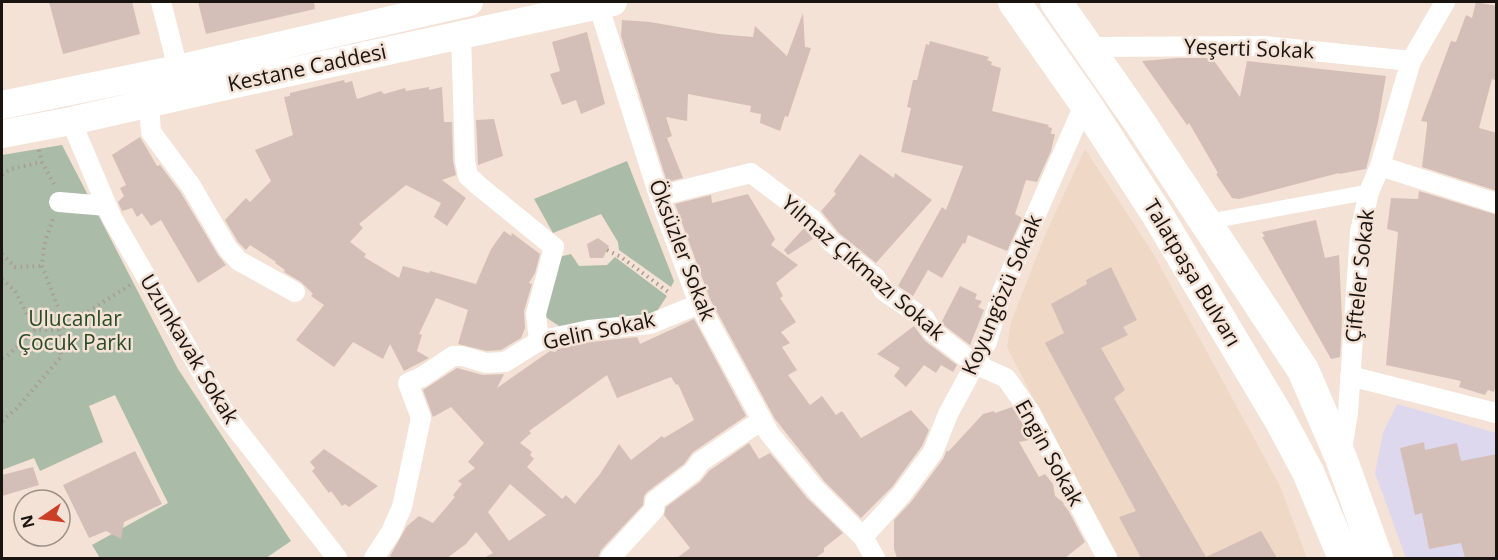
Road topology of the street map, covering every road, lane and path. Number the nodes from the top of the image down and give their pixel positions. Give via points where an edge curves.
1 (161, 2) edge
2 (469, 2) edge
3 (1014, 2) edge
4 (1056, 2) edge
5 (1445, 2) edge
6 (605, 3) edge
7 (461, 35) junction
8 (1087, 47) junction
9 (1411, 61) junction
10 (178, 69) junction
11 (149, 103) junction
12 (1085, 103) junction
13 (2, 105) edge
14 (71, 122) junction
15 (14, 133) edge
16 (42, 162) junction
17 (1380, 166) junction
18 (2, 175) edge
19 (1369, 192) junction
20 (659, 196) junction
21 (60, 202) junction
22 (1497, 203) edge
23 (107, 206) junction
24 (1206, 222) junction
25 (607, 250) dead end
26 (2, 254) edge
27 (42, 266) junction
28 (146, 275) junction
29 (2, 279) edge
30 (295, 292) dead end
31 (693, 307) junction
32 (35, 330) junction
33 (59, 330) junction
34 (539, 341) junction
35 (2, 358) edge
36 (975, 364) junction
37 (1350, 376) junction
38 (1497, 412) edge
39 (762, 420) junction
40 (2, 421) edge
41 (1341, 458) junction
42 (863, 537) junction
43 (337, 558) edge
44 (374, 558) edge
45 (610, 558) edge
46 (875, 558) edge
47 (1107, 558) edge
48 (1344, 558) edge
49 (1377, 558) edge

1 - 10 street
2 - 10 main road, Kestane Caddesi
3 - 12 main road, Talatpaşa Bulvarı
4 - 8 main road, Talatpaşa Bulvarı
5 - 9 street, Çifteler Sokak
6 - 7 main road, Kestane Caddesi
6 - 20 street, Öksüzler Sokak
7 - 11 main road, Kestane Caddesi
7 - 34 street via 468,176 554,247 536,314
8 - 9 street, Yeşerti Sokak via 1264,46
8 - 24 main road, Talatpaşa Bulvarı
9 - 17 street, Çifteler Sokak
10 - 13 main road, Kestane Caddesi
11 - 14 main road, Kestane Caddesi
11 - 30 street via 151,132 191,186 228,249 239,261
12 - 36 street, Koyungözü Sokak via 1002,292 987,342
12 - 48 main road, Talatpaşa Bulvarı via 1157,214 1279,418 1308,472
14 - 15 main road, Kestane Caddesi
14 - 23 street, Uzunkavak Sokak
15 - 16 path
16 - 18 path
16 - 21 path via 59,191
17 - 19 street, Çifteler Sokak
17 - 22 street
19 - 24 street
19 - 37 street, Çifteler Sokak via 1360,232
20 - 31 street, Öksüzler Sokak
20 - 36 street, Yılmaz Çıkmazı Sokak via 752,173 812,219 831,242 876,278 884,291 925,319 932,331
21 - 23 street
21 - 27 path via 44,245
23 - 28 street, Uzunkavak Sokak
24 - 41 main road, Talatpaşa Bulvarı via 1303,370
25 - 31 path
26 - 27 path via 15,267
27 - 33 path via 58,307
28 - 33 path
28 - 43 street, Uzunkavak Sokak via 228,418
29 - 32 path via 15,291
31 - 34 street, Gelin Sokak via 650,324 589,330
31 - 39 street, Öksüzler Sokak
32 - 33 path
32 - 35 path
33 - 40 path via 61,357
34 - 44 street, Gelin Sokak via 506,362 486,363 453,356 408,383 421,418 402,507
36 - 42 street, Koyungözü Sokak via 933,452
36 - 47 street, Engin Sokak via 1006,378 1030,411
37 - 38 street
37 - 41 street, Çifteler Sokak
39 - 42 street, Öksüzler Sokak via 816,490
39 - 45 street via 700,462 655,501 654,510
41 - 49 main road, Talatpaşa Bulvarı
42 - 46 street, Öksüzler Sokak

